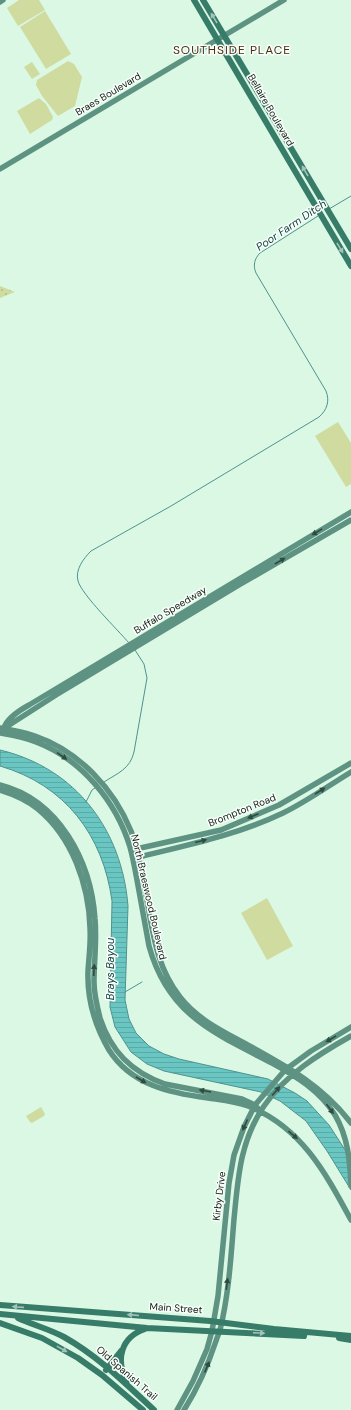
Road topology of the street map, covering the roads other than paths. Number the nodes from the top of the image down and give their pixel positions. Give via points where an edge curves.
1 (3, 0) edge
2 (194, 0) edge
3 (203, 0) edge
4 (284, 0) edge
5 (0, 2) edge
6 (225, 36) junction
7 (218, 40) junction
8 (265, 104) junction
9 (258, 108) junction
10 (291, 147) junction
11 (284, 152) junction
12 (0, 169) edge
13 (313, 184) junction
14 (305, 188) junction
15 (351, 249) edge
16 (350, 261) edge
17 (351, 512) edge
18 (351, 520) edge
19 (136, 644) junction
20 (127, 649) junction
21 (17, 720) junction
22 (1, 730) edge
23 (22, 732) junction
24 (351, 763) edge
25 (351, 772) edge
26 (94, 779) junction
27 (0, 785) edge
28 (103, 788) junction
29 (0, 790) edge
30 (231, 824) junction
31 (233, 833) junction
32 (183, 839) junction
33 (185, 845) junction
34 (136, 849) junction
35 (132, 854) junction
36 (139, 857) junction
37 (149, 928) junction
38 (351, 1029) edge
39 (351, 1036) edge
40 (337, 1044) junction
41 (287, 1069) junction
42 (294, 1073) junction
43 (254, 1107) junction
44 (261, 1112) junction
45 (351, 1123) edge
46 (351, 1186) edge
47 (351, 1220) edge
48 (222, 1250) junction
49 (232, 1251) junction
50 (0, 1305) edge
51 (36, 1308) junction
52 (0, 1311) edge
53 (0, 1314) edge
54 (9, 1315) junction
55 (35, 1318) junction
56 (213, 1321) junction
57 (222, 1322) junction
58 (0, 1323) edge
59 (147, 1328) junction
60 (46, 1329) junction
61 (212, 1331) junction
62 (220, 1332) junction
63 (351, 1336) edge
64 (42, 1338) junction
65 (351, 1340) edge
66 (123, 1349) junction
67 (108, 1367) junction
68 (102, 1375) junction
69 (198, 1378) junction
70 (131, 1388) junction
71 (143, 1410) edge
72 (154, 1410) edge
73 (177, 1410) edge
74 (184, 1410) edge

1 - 5 main road
2 - 7 main road, Bellaire Boulevard
6 -> 3 main road, Bellaire Boulevard
4 - 6 main road, Braes Boulevard
6 - 7 main road, Braes Boulevard
6 - 8 main road, Bellaire Boulevard
7 - 9 main road, Bellaire Boulevard
7 - 12 main road, Braes Boulevard
8 - 9 main road
8 - 10 main road, Bellaire Boulevard
9 - 11 main road, Bellaire Boulevard
10 - 11 main road
13 -> 10 main road, Bellaire Boulevard
11 - 14 main road, Bellaire Boulevard
13 - 14 main road
13 - 15 main road, Bellaire Boulevard
14 -> 16 main road, Bellaire Boulevard
17 -> 19 main road, Buffalo Speedway
19 -> 18 main road, Buffalo Speedway
19 - 20 main road, Buffalo Speedway
20 - 21 main road, Buffalo Speedway
20 - 22 main road, Buffalo Speedway via 24,707
21 - 22 main road, Buffalo Speedway
21 - 23 main road via 17,726
22 - 23 main road, North Braeswood Boulevard
22 -> 26 main road, North Braeswood Boulevard via 46,746
23 - 26 main road, North Braeswood Boulevard via 41,738 65,751 86,766
24 -> 30 main road, Brompton Road via 279,805
31 -> 25 main road, Brompton Road via 284,813
26 - 28 main road, North Braeswood Boulevard
43 -> 27 main road via 242,1098 157,1081 124,1061 105,1032 95,997 94,910 88,879 80,857 64,829 49,812 29,797
28 - 34 main road, North Braeswood Boulevard via 124,815
28 - 35 main road, North Braeswood Boulevard via 118,816
29 -> 43 main road via 38,809 63,836 76,861 90,916 88,971 92,1011 99,1031 113,1055 126,1069 150,1085 177,1093
30 - 31 main road
30 - 32 main road, Brompton Road via 221,830
33 -> 31 main road, Brompton Road
32 - 33 main road
32 - 34 main road, Brompton Road
33 - 36 main road, Brompton Road
34 - 35 main road
34 - 36 main road, North Braeswood Boulevard
35 - 36 main road
35 - 37 main road, North Braeswood Boulevard
36 - 37 main road, North Braeswood Boulevard
37 - 41 main road, North Braeswood Boulevard via 166,977 189,1010
38 - 40 main road via 350,1034
38 -> 41 main road, Kirby Drive via 311,1051
39 - 40 main road, Kirby Drive
40 - 42 main road, Kirby Drive
41 - 42 main road, North Braeswood Boulevard
41 - 43 main road, Kirby Drive
44 -> 42 main road, Kirby Drive
42 - 45 main road, North Braeswood Boulevard via 330,1099
42 -> 46 main road, North Braeswood Boulevard via 324,1101 335,1116 345,1138
43 - 44 main road
43 -> 48 main road, Kirby Drive via 234,1155
44 -> 47 main road via 276,1121 305,1146
44 - 49 main road, Kirby Drive via 250,1132 240,1164
48 - 49 main road
48 - 56 main road, Kirby Drive
57 -> 49 main road, Kirby Drive
51 -> 50 main road, Main Street
51 - 55 main road
56 -> 51 main road, Main Street
52 - 54 main road, Old Spanish Trail
53 - 54 main road, Main Street
54 - 55 main road, Main Street
54 - 60 main road, Old Spanish Trail
55 - 59 main road, Main Street
56 - 57 main road, Main Street
56 - 61 main road, Kirby Drive
57 - 62 main road, Kirby Drive
57 - 63 main road, Main Street
58 - 64 main road, Old Spanish Trail
59 - 61 main road, Main Street
59 - 66 main road via 132,1335
60 - 64 main road
60 - 67 main road, Old Spanish Trail via 84,1349
61 - 62 main road, Main Street
61 - 69 main road, Kirby Drive
62 -> 65 main road, Main Street
69 -> 62 main road, Kirby Drive
64 -> 68 main road, Old Spanish Trail
66 - 67 main road
66 - 70 main road via 120,1363
67 - 68 main road
67 - 70 main road, Old Spanish Trail
68 - 71 main road, Old Spanish Trail
69 - 73 main road, Kirby Drive
69 - 74 main road, Kirby Drive
70 - 72 main road, Old Spanish Trail

